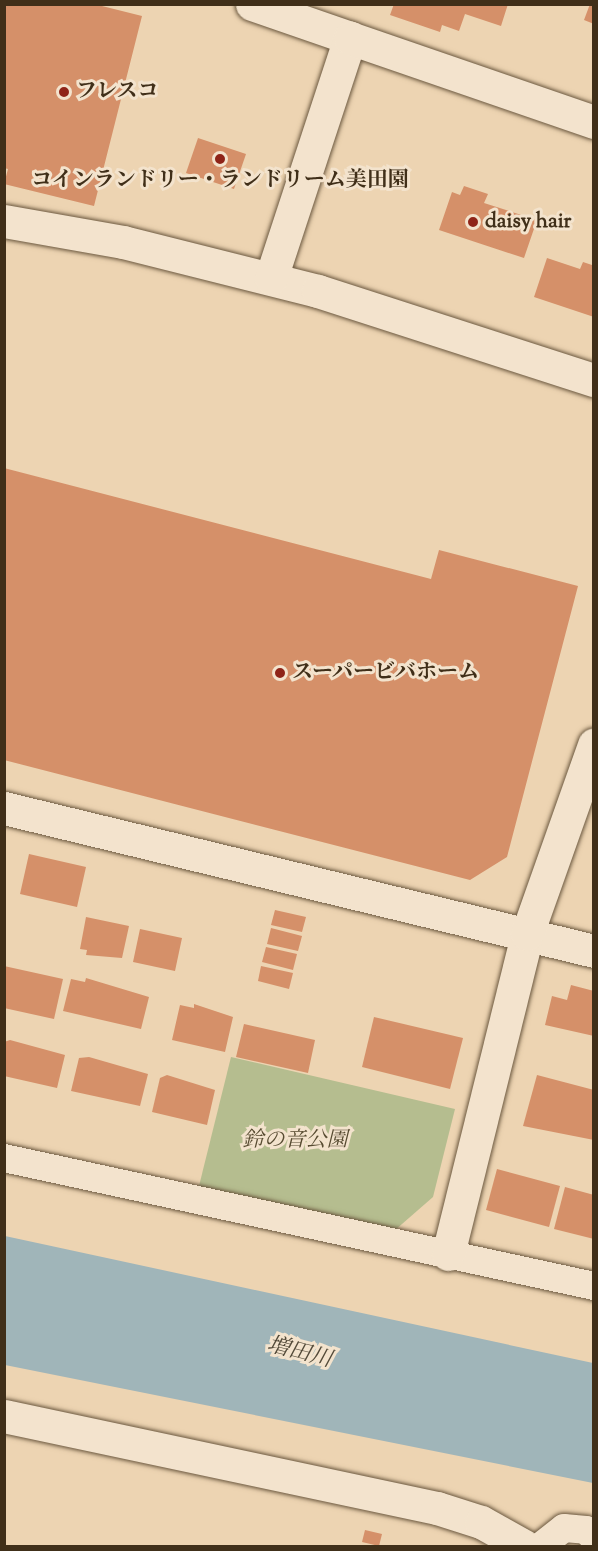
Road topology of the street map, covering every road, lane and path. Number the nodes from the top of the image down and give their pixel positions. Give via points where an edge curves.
1 (252, 4) edge
2 (350, 38) junction
3 (594, 122) edge
4 (4, 221) edge
5 (272, 278) junction
6 (594, 380) edge
7 (594, 745) edge
8 (4, 808) edge
9 (527, 934) junction
10 (594, 951) edge
11 (4, 1158) edge
12 (448, 1254) junction
13 (594, 1286) edge
14 (4, 1416) edge
15 (594, 1538) edge
16 (524, 1546) edge
17 (541, 1546) edge

1 - 2 street
2 - 3 street
2 - 5 street
4 - 5 street via 123,242
5 - 6 street
7 - 9 street
8 - 9 street
9 - 10 street
9 - 12 street
11 - 12 street
12 - 13 street
14 - 16 street via 437,1508 481,1522
15 - 17 street via 586,1530 564,1528

